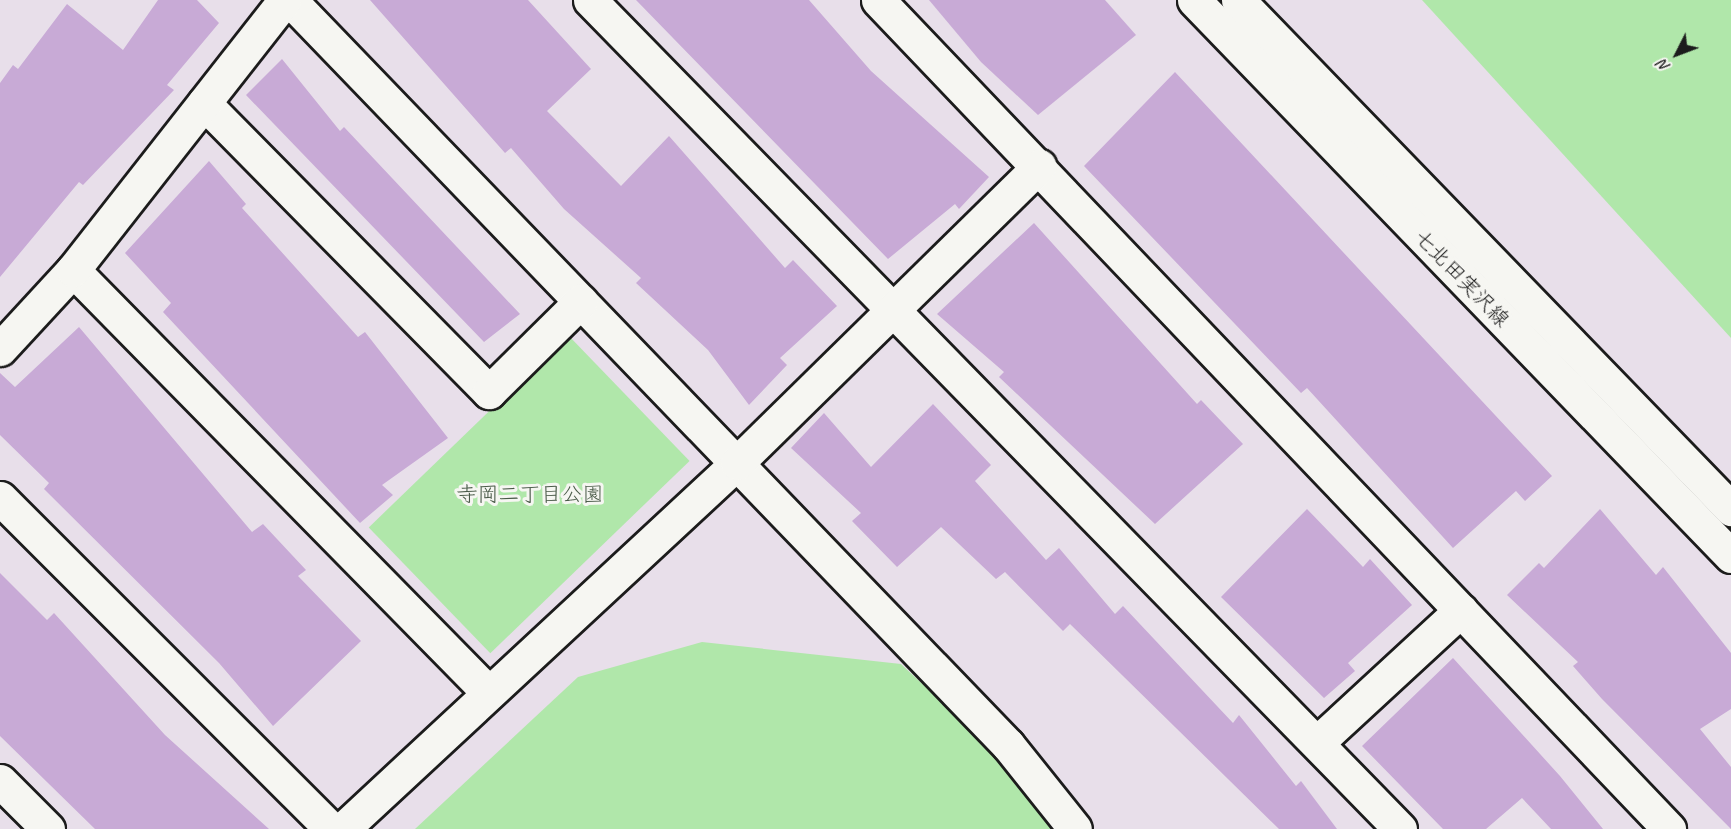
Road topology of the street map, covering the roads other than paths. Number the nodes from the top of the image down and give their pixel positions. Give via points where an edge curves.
1 (285, 0) edge
2 (290, 0) edge
3 (590, 0) edge
4 (878, 0) edge
5 (1194, 0) edge
6 (1238, 0) edge
7 (204, 103) junction
8 (1039, 166) junction
9 (73, 270) junction
10 (581, 301) junction
11 (892, 308) junction
12 (0, 349) edge
13 (737, 463) junction
14 (0, 498) edge
15 (1731, 509) edge
16 (1731, 556) edge
17 (1461, 610) junction
18 (489, 693) junction
19 (1319, 741) junction
20 (0, 781) edge
21 (48, 829) edge
22 (331, 829) edge
23 (343, 829) edge
24 (1075, 829) edge
25 (1400, 829) edge
26 (1669, 829) edge

1 - 7 street
2 - 10 street
3 - 11 street
4 - 8 street
5 - 16 street, 七北田実沢線
6 - 15 street
7 - 9 street
7 - 10 street via 489,392
8 - 11 street
8 - 17 street
9 - 12 street
9 - 18 street
10 - 13 street
11 - 13 street
11 - 19 street
13 - 18 street
13 - 24 street via 1008,745
14 - 22 street
17 - 19 street
17 - 26 street
18 - 23 street
19 - 25 street
20 - 21 street

